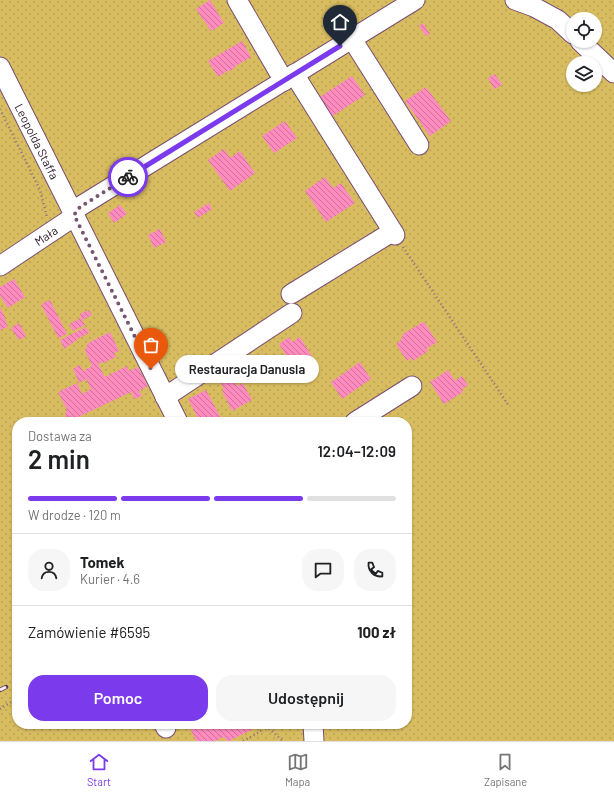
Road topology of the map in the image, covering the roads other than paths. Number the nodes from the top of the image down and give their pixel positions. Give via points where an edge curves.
1 (237, 0) edge
2 (415, 0) edge
3 (515, 0) edge
4 (566, 27) edge
5 (352, 39) junction
6 (588, 48) edge
7 (0, 67) edge
8 (612, 69) edge
9 (289, 77) junction
10 (419, 145) dead end
11 (74, 215) junction
12 (0, 266) edge
13 (290, 294) dead end
14 (292, 314) dead end
15 (412, 386) dead end
16 (165, 397) junction
17 (175, 417) edge
18 (363, 417) edge
19 (313, 729) edge
20 (314, 741) edge

1 - 9 street
2 - 5 street, Mała
3 - 4 street via 534,7
5 - 9 street, Mała
5 - 10 street
6 - 8 street
7 - 11 street, Leopolda Staffa
9 - 11 street, Mała via 80,207
9 - 13 street via 394,233
11 - 12 street, Mała
11 - 16 street, Leopolda Staffa
14 - 16 street
15 - 18 street
16 - 17 street, Leopolda Staffa
19 - 20 street

